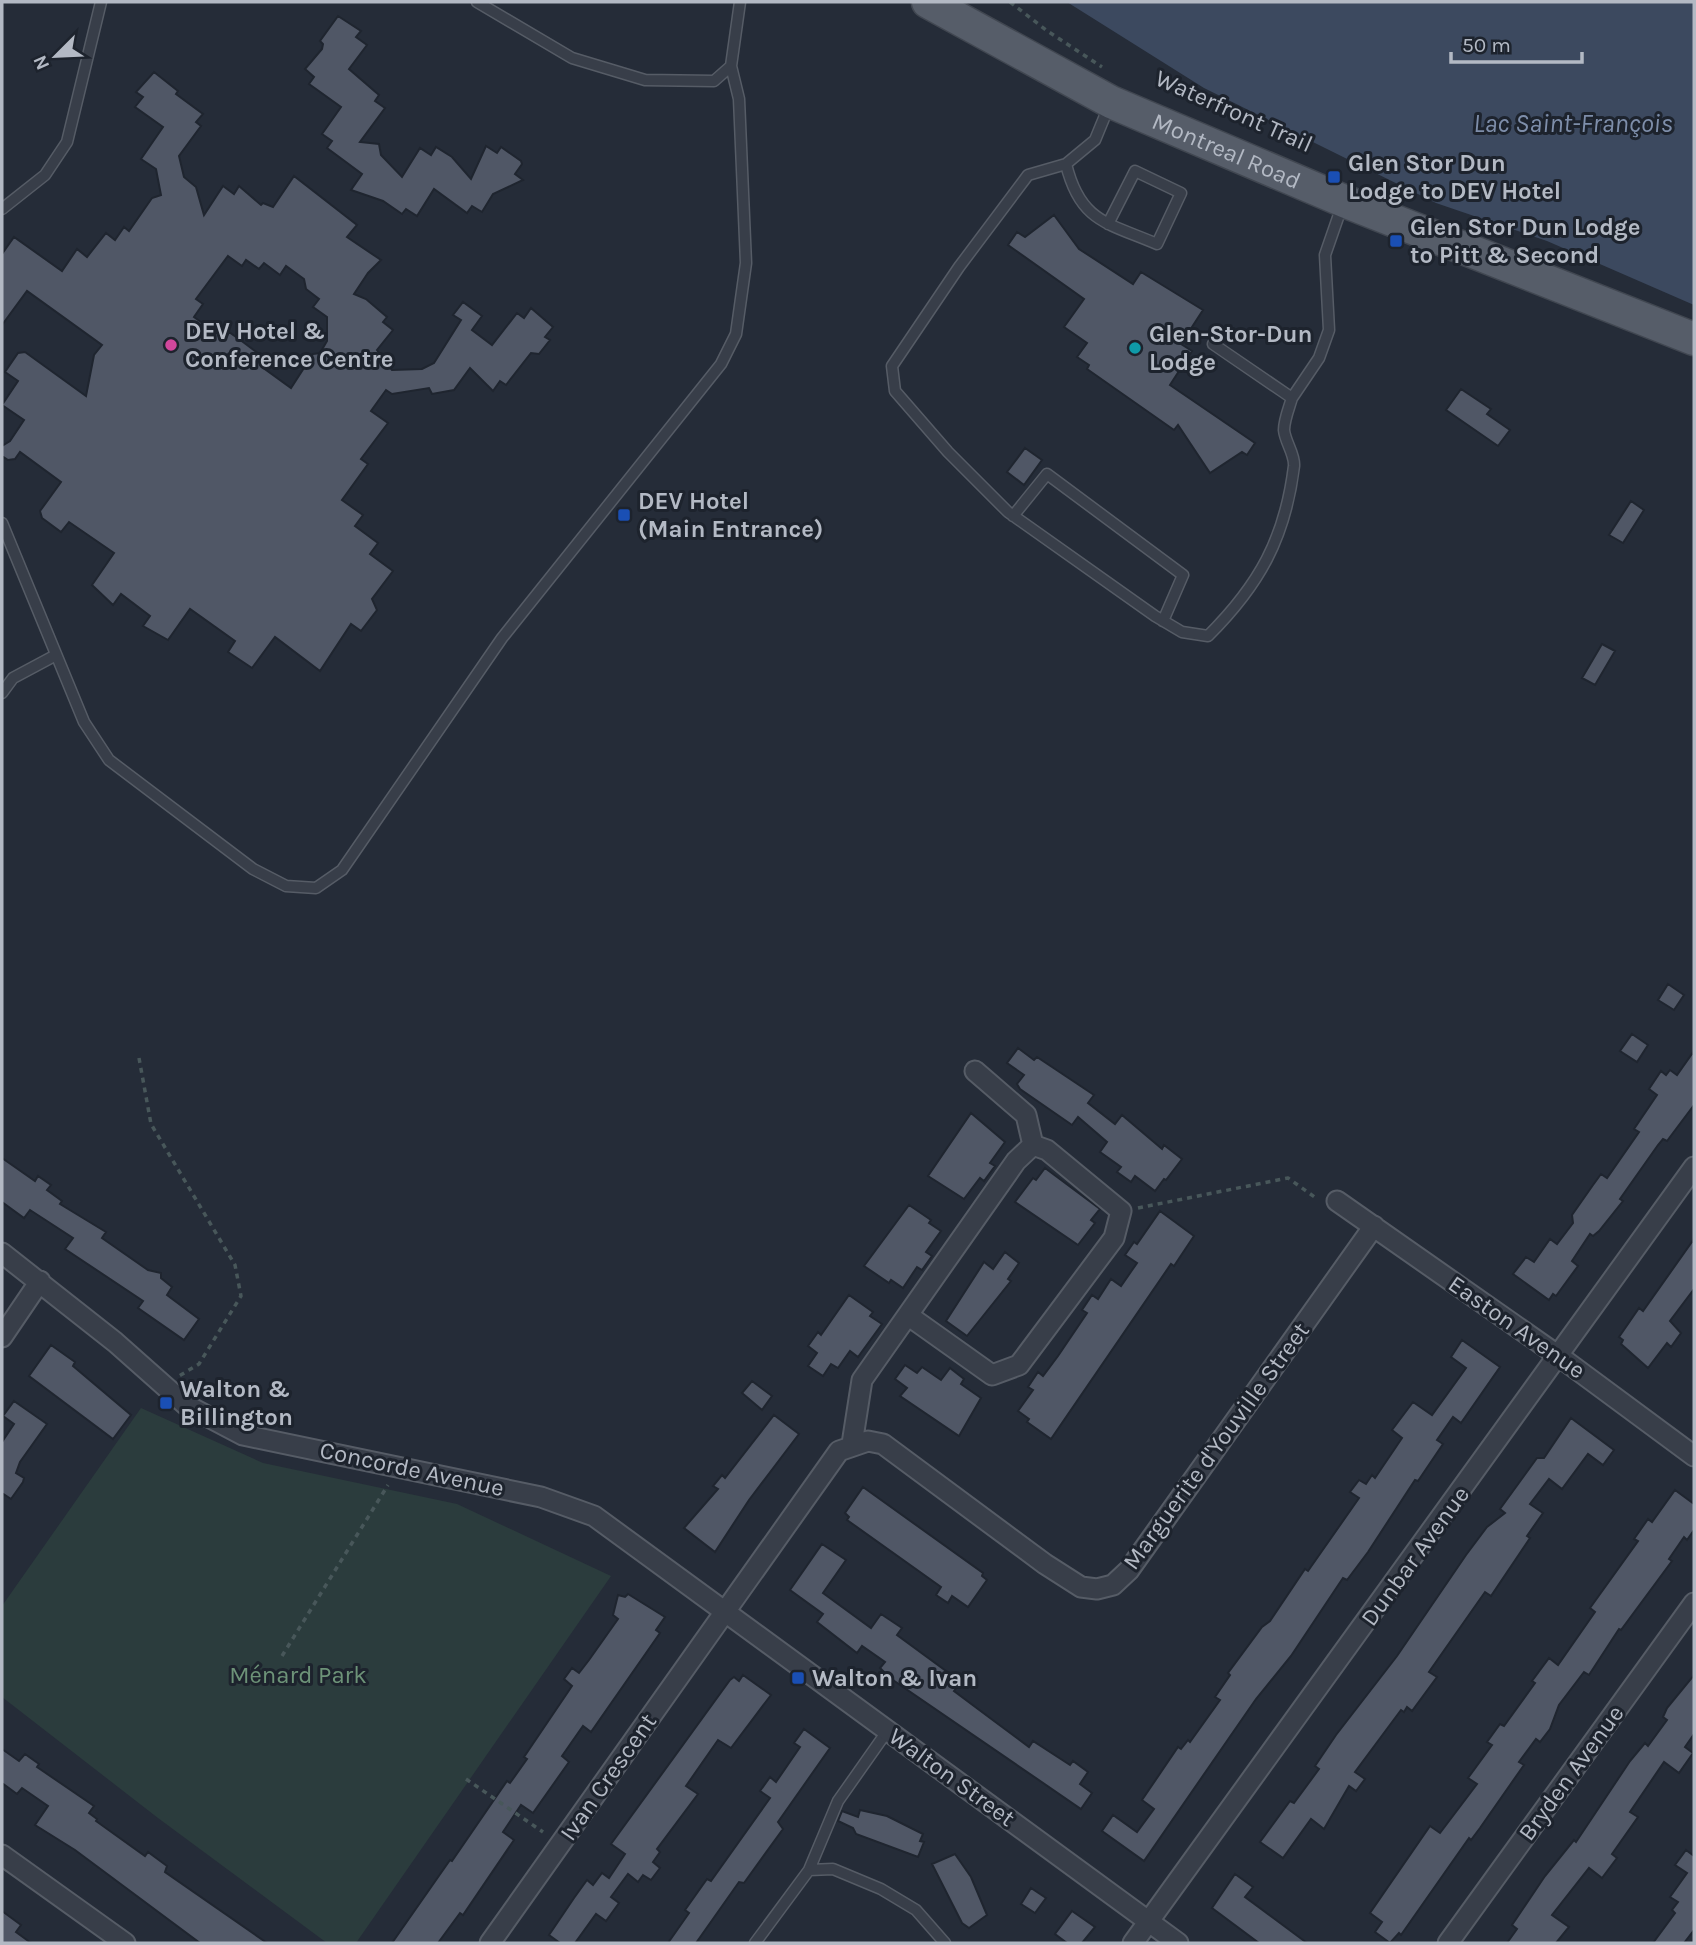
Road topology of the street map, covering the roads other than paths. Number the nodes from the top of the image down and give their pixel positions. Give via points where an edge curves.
1 (101, 2) edge
2 (477, 2) edge
3 (740, 2) edge
4 (929, 2) edge
5 (963, 2) edge
6 (1039, 62) junction
7 (730, 66) junction
8 (1112, 88) junction
9 (1066, 164) junction
10 (1344, 201) junction
11 (2, 209) edge
12 (1108, 224) junction
13 (1694, 338) edge
14 (1213, 344) dead end
15 (1292, 398) junction
16 (1013, 516) junction
17 (2, 523) edge
18 (1163, 621) junction
19 (56, 655) junction
20 (2, 693) edge
21 (975, 1071) dead end
22 (1034, 1145) junction
23 (1694, 1167) edge
24 (1337, 1201) dead end
25 (1374, 1226) junction
26 (2, 1253) edge
27 (40, 1281) junction
28 (909, 1316) junction
29 (2, 1337) edge
30 (1560, 1357) junction
31 (852, 1444) junction
32 (1694, 1456) edge
33 (1694, 1603) edge
34 (726, 1611) junction
35 (888, 1730) junction
36 (2, 1855) edge
37 (809, 1870) junction
38 (1149, 1923) junction
39 (125, 1943) edge
40 (490, 1943) edge
41 (755, 1943) edge
42 (945, 1943) edge
43 (1133, 1943) edge
44 (1178, 1943) edge
45 (1448, 1943) edge

1 - 11 lane via 67,142 45,175
2 - 7 lane via 572,58 645,80 715,81
3 - 7 lane
4 - 6 main road, Montreal Road
5 - 6 main road, Montreal Road
6 - 8 main road, Montreal Road
7 - 19 lane via 739,99 746,263 737,334 721,364 502,638 342,870 316,888 286,886 253,869 109,760 84,722
8 - 9 lane via 1096,140
8 - 10 main road, Montreal Road
9 - 12 lane via 1072,188 1096,219
9 - 16 lane via 1028,175 892,366 895,391
10 - 13 main road, Montreal Road
10 - 15 lane via 1325,256 1329,330 1320,358
12 - 12 lane via 1157,244 1181,193 1135,171
14 - 15 lane
15 - 18 lane via 1284,429 1294,463 1265,569 1238,607 1208,636 1182,632
16 - 18 lane
16 - 18 lane via 1047,474 1183,575
17 - 19 lane
19 - 20 lane via 13,678
21 - 22 street via 1027,1115
22 - 28 street via 1016,1161
22 - 28 street via 1121,1211 1114,1238 1019,1365 992,1375
23 - 30 street, Dunbar Avenue
24 - 25 street, Easton Avenue
25 - 30 street, Easton Avenue
25 - 31 street, Marguerite d'Youville Street via 1114,1585 1081,1587 883,1444
26 - 27 street, Concorde Avenue
27 - 29 street
27 - 34 street, Concorde Avenue via 187,1405 243,1435 541,1497 594,1516
28 - 31 street via 862,1380
30 - 32 street, Easton Avenue
30 - 38 street, Dunbar Avenue
31 - 34 street via 830,1461
33 - 45 street, Bryden Avenue
34 - 35 street, Walton Street
34 - 40 street, Ivan Crescent
35 - 37 lane via 838,1801
35 - 38 street, Walton Street
36 - 39 street
37 - 41 lane
37 - 42 lane via 833,1869 881,1889 916,1910
38 - 43 street, Dunbar Avenue
38 - 44 street, Walton Street

